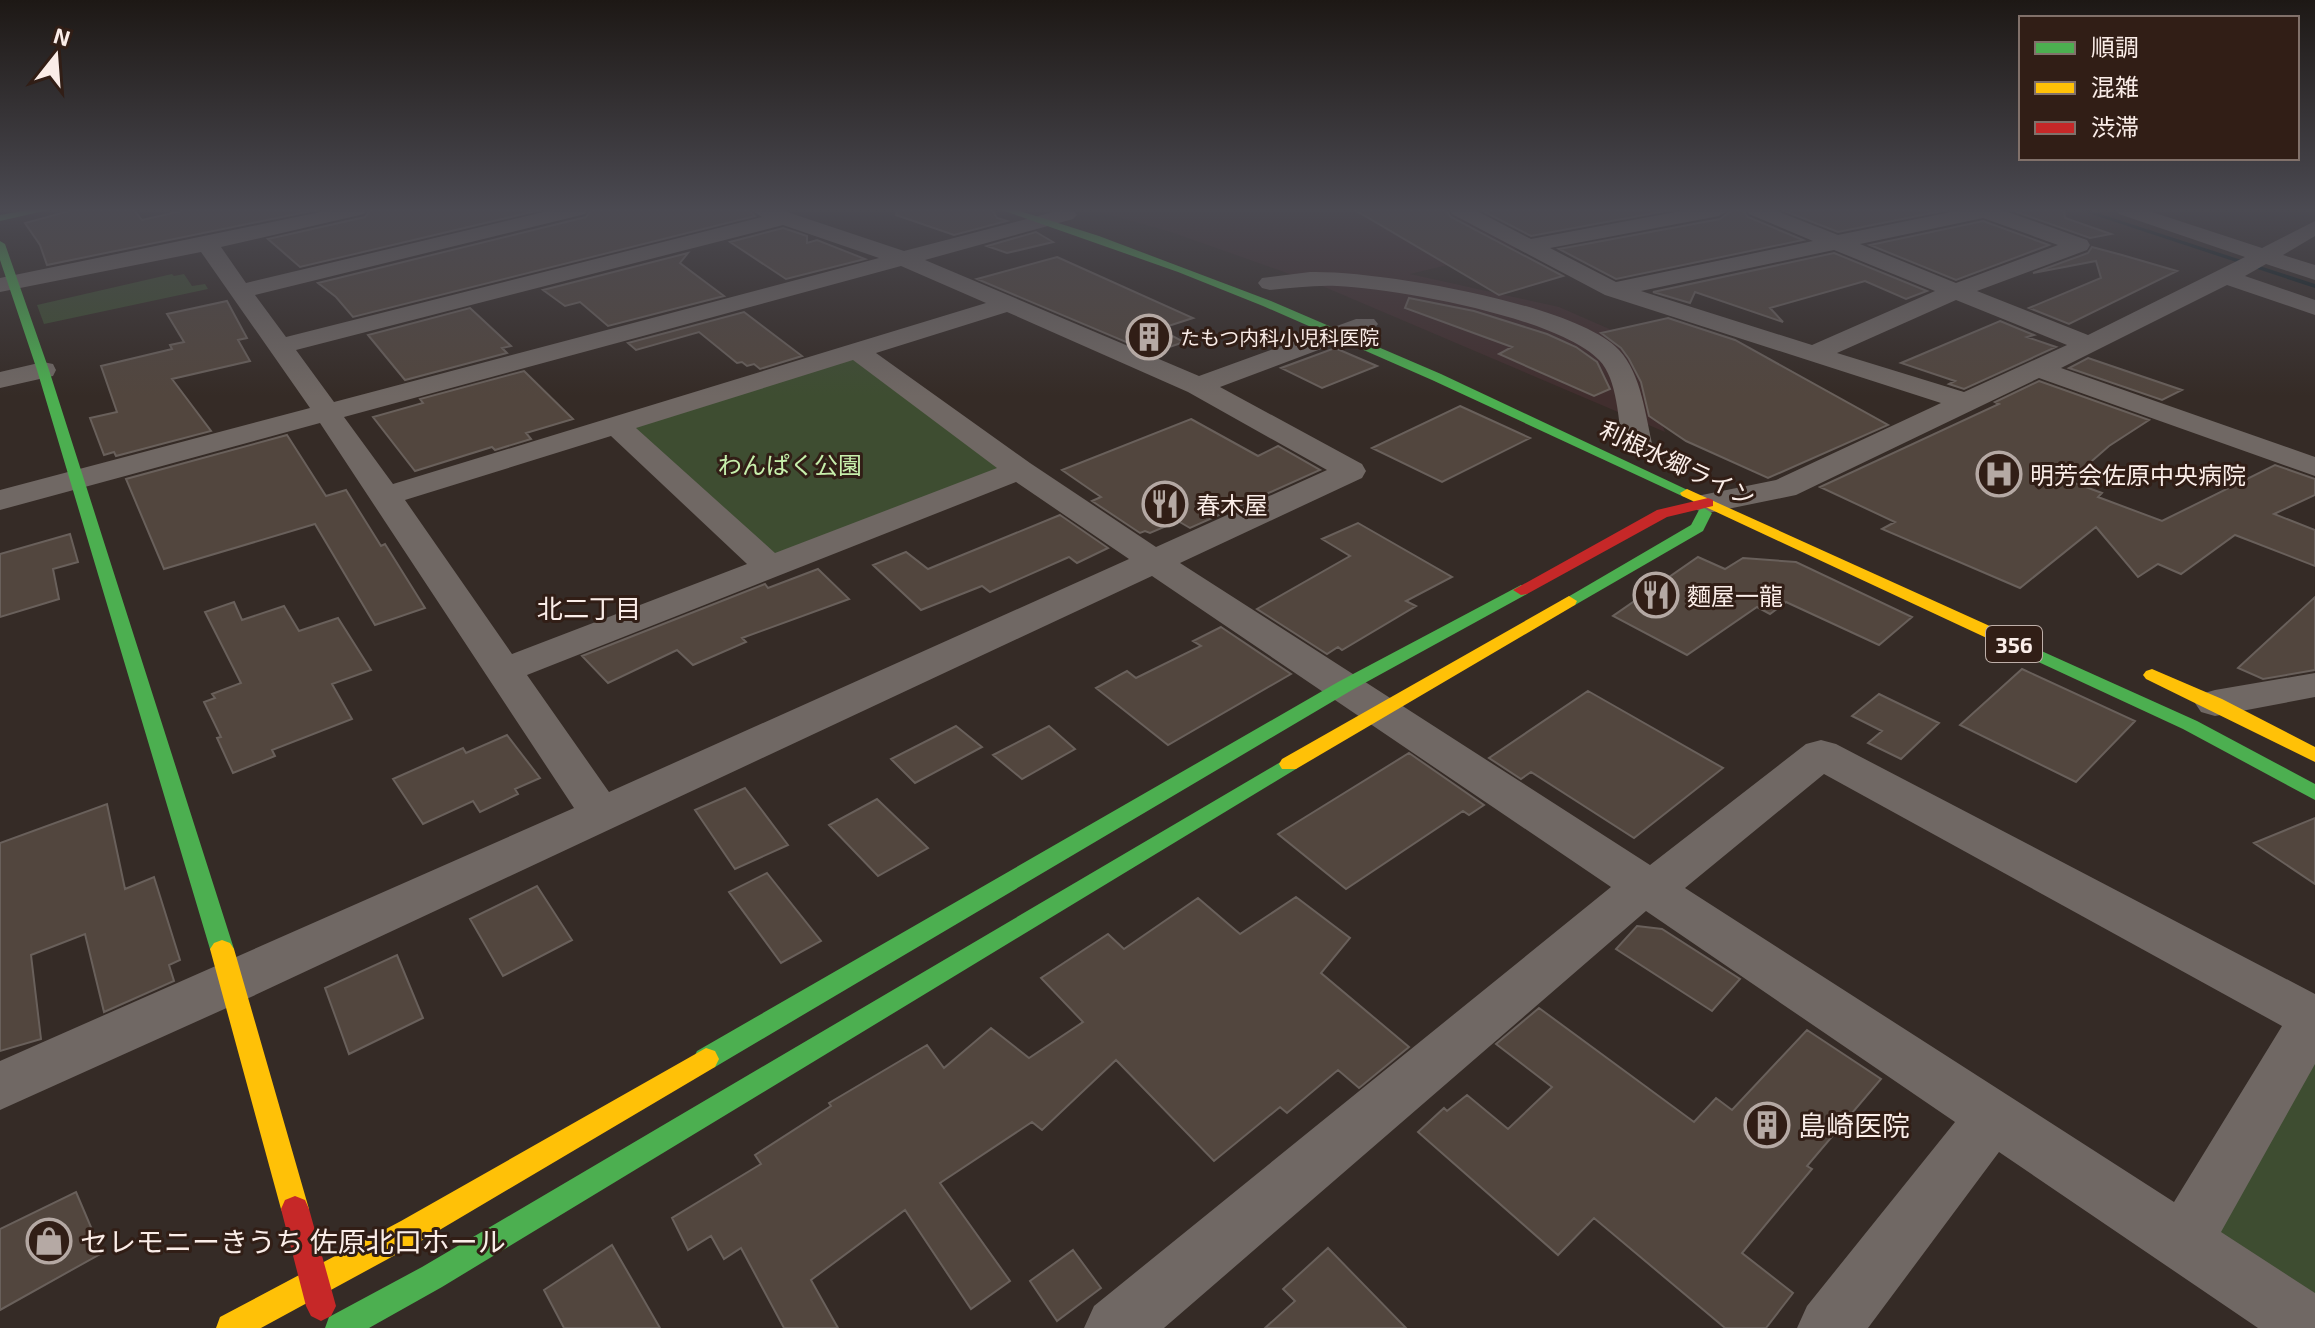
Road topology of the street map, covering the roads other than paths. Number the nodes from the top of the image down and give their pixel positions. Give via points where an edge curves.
1 (67, 272) edge
2 (227, 272) edge
3 (320, 272) edge
4 (572, 272) edge
5 (855, 272) edge
6 (934, 272) edge
7 (1196, 272) edge
8 (1578, 272) edge
9 (1697, 272) edge
10 (1909, 272) edge
11 (2006, 272) edge
12 (2236, 272) edge
13 (2230, 275) junction
14 (1263, 280) joint
15 (7, 284) edge
16 (1613, 290) junction
17 (241, 291) junction
18 (1955, 291) junction
19 (1312, 301) dead end
20 (1008, 304) junction
21 (2315, 308) edge
22 (1356, 325) junction
23 (2089, 345) junction
24 (280, 346) junction
25 (858, 352) junction
26 (1812, 354) junction
27 (2038, 369) junction
28 (43, 370) junction
29 (0, 380) edge
30 (1198, 386) junction
31 (1966, 402) junction
32 (327, 412) junction
33 (616, 425) junction
34 (1610, 434) dead end
35 (1649, 452) joint
36 (2315, 467) edge
37 (1019, 470) junction
38 (77, 480) junction
39 (1713, 493) junction
40 (386, 496) junction
41 (0, 500) edge
42 (1155, 562) junction
43 (768, 565) junction
44 (2128, 664) dead end
45 (502, 671) junction
46 (2315, 685) edge
47 (1362, 697) junction
48 (2215, 703) junction
49 (2315, 755) edge
50 (2315, 793) edge
51 (600, 813) junction
52 (1651, 888) junction
53 (233, 983) junction
54 (2315, 1018) edge
55 (0, 1086) edge
56 (1992, 1118) junction
57 (2183, 1243) junction
58 (315, 1281) junction
59 (231, 1328) edge
60 (327, 1328) edge
61 (340, 1328) edge
62 (1116, 1328) edge
63 (1829, 1328) edge
64 (2313, 1328) edge

1 - 15 street
2 - 17 street
3 - 17 street
4 - 24 street
5 - 32 street
6 - 20 street
7 - 22 main road, 利根水郷ライン / 356
8 - 16 street
9 - 16 street
10 - 18 street
11 - 18 street
12 - 13 street
13 - 21 street
13 - 23 street
14 - 19 main road
14 - 35 street via 1348,280 1503,309 1580,333 1611,357
15 - 28 main road
16 - 26 street
17 - 24 street
18 - 23 street
18 - 26 street
20 - 25 street
20 - 30 street
22 - 30 street
22 - 39 main road, 利根水郷ライン / 356
23 - 27 street
24 - 32 street
25 - 33 street
25 - 37 street
26 - 31 street
27 - 31 street
27 - 36 street
28 - 29 street
28 - 38 main road
30 - 42 street via 1351,471
31 - 39 street via 1760,501
32 - 38 street
32 - 40 street
33 - 40 street
33 - 43 street
34 - 35 main road, 利根水郷ライン
37 - 42 street
37 - 43 street
38 - 41 street
38 - 53 main road
39 - 47 main road via 1662,513
39 - 47 main road via 1697,528
39 - 50 main road, 利根水郷ライン / 356 via 2190,725
40 - 45 street
42 - 47 street
42 - 51 street
43 - 45 street
44 - 48 main road
45 - 51 street
46 - 48 street
47 - 52 street
47 - 58 main road
47 - 61 main road via 432,1277
48 - 49 main road
51 - 53 street
52 - 54 street via 1821,754
52 - 56 street
52 - 62 street via 1622,903
53 - 55 street
53 - 58 main road
54 - 57 street
56 - 57 street
56 - 63 street
57 - 64 street
58 - 59 main road
58 - 60 main road

